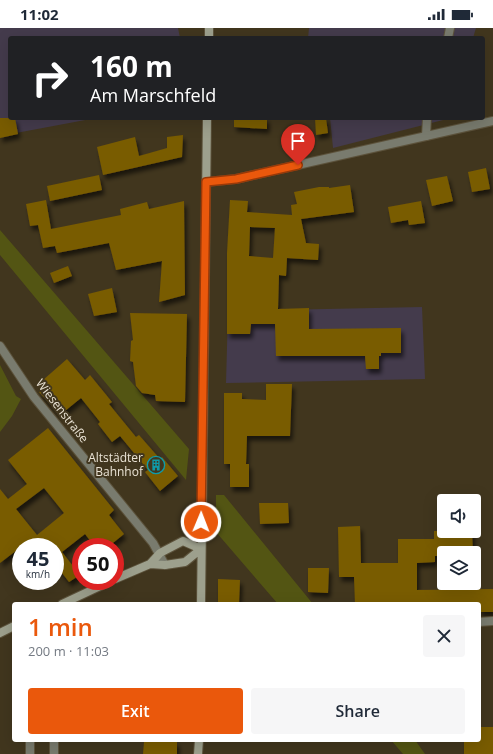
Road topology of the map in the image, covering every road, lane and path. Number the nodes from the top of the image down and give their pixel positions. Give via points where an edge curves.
1 (207, 120) edge
2 (427, 120) edge
3 (493, 121) edge
4 (426, 136) junction
5 (206, 182) junction
6 (0, 346) edge
7 (201, 549) junction
8 (160, 553) junction
9 (150, 564) junction
10 (165, 565) junction
11 (124, 575) edge
12 (91, 590) edge
13 (66, 602) edge
14 (201, 602) edge
15 (493, 621) edge
16 (481, 622) edge
17 (12, 627) edge
18 (0, 633) edge
19 (30, 742) edge
20 (54, 742) edge
21 (199, 742) edge
22 (30, 754) edge
23 (54, 754) edge
24 (198, 754) edge

1 - 5 main road
2 - 4 street
3 - 4 street
4 - 5 street via 236,179
5 - 7 main road
6 - 8 street, Wiesenstraße via 34,396
7 - 8 main road via 183,541
7 - 10 main road via 185,562
7 - 14 main road
8 - 9 main road
8 - 10 street, Wiesenstraße
9 - 10 main road
9 - 11 main road
12 - 13 main road
15 - 16 street
17 - 18 main road
19 - 22 street
20 - 23 street
21 - 24 main road

